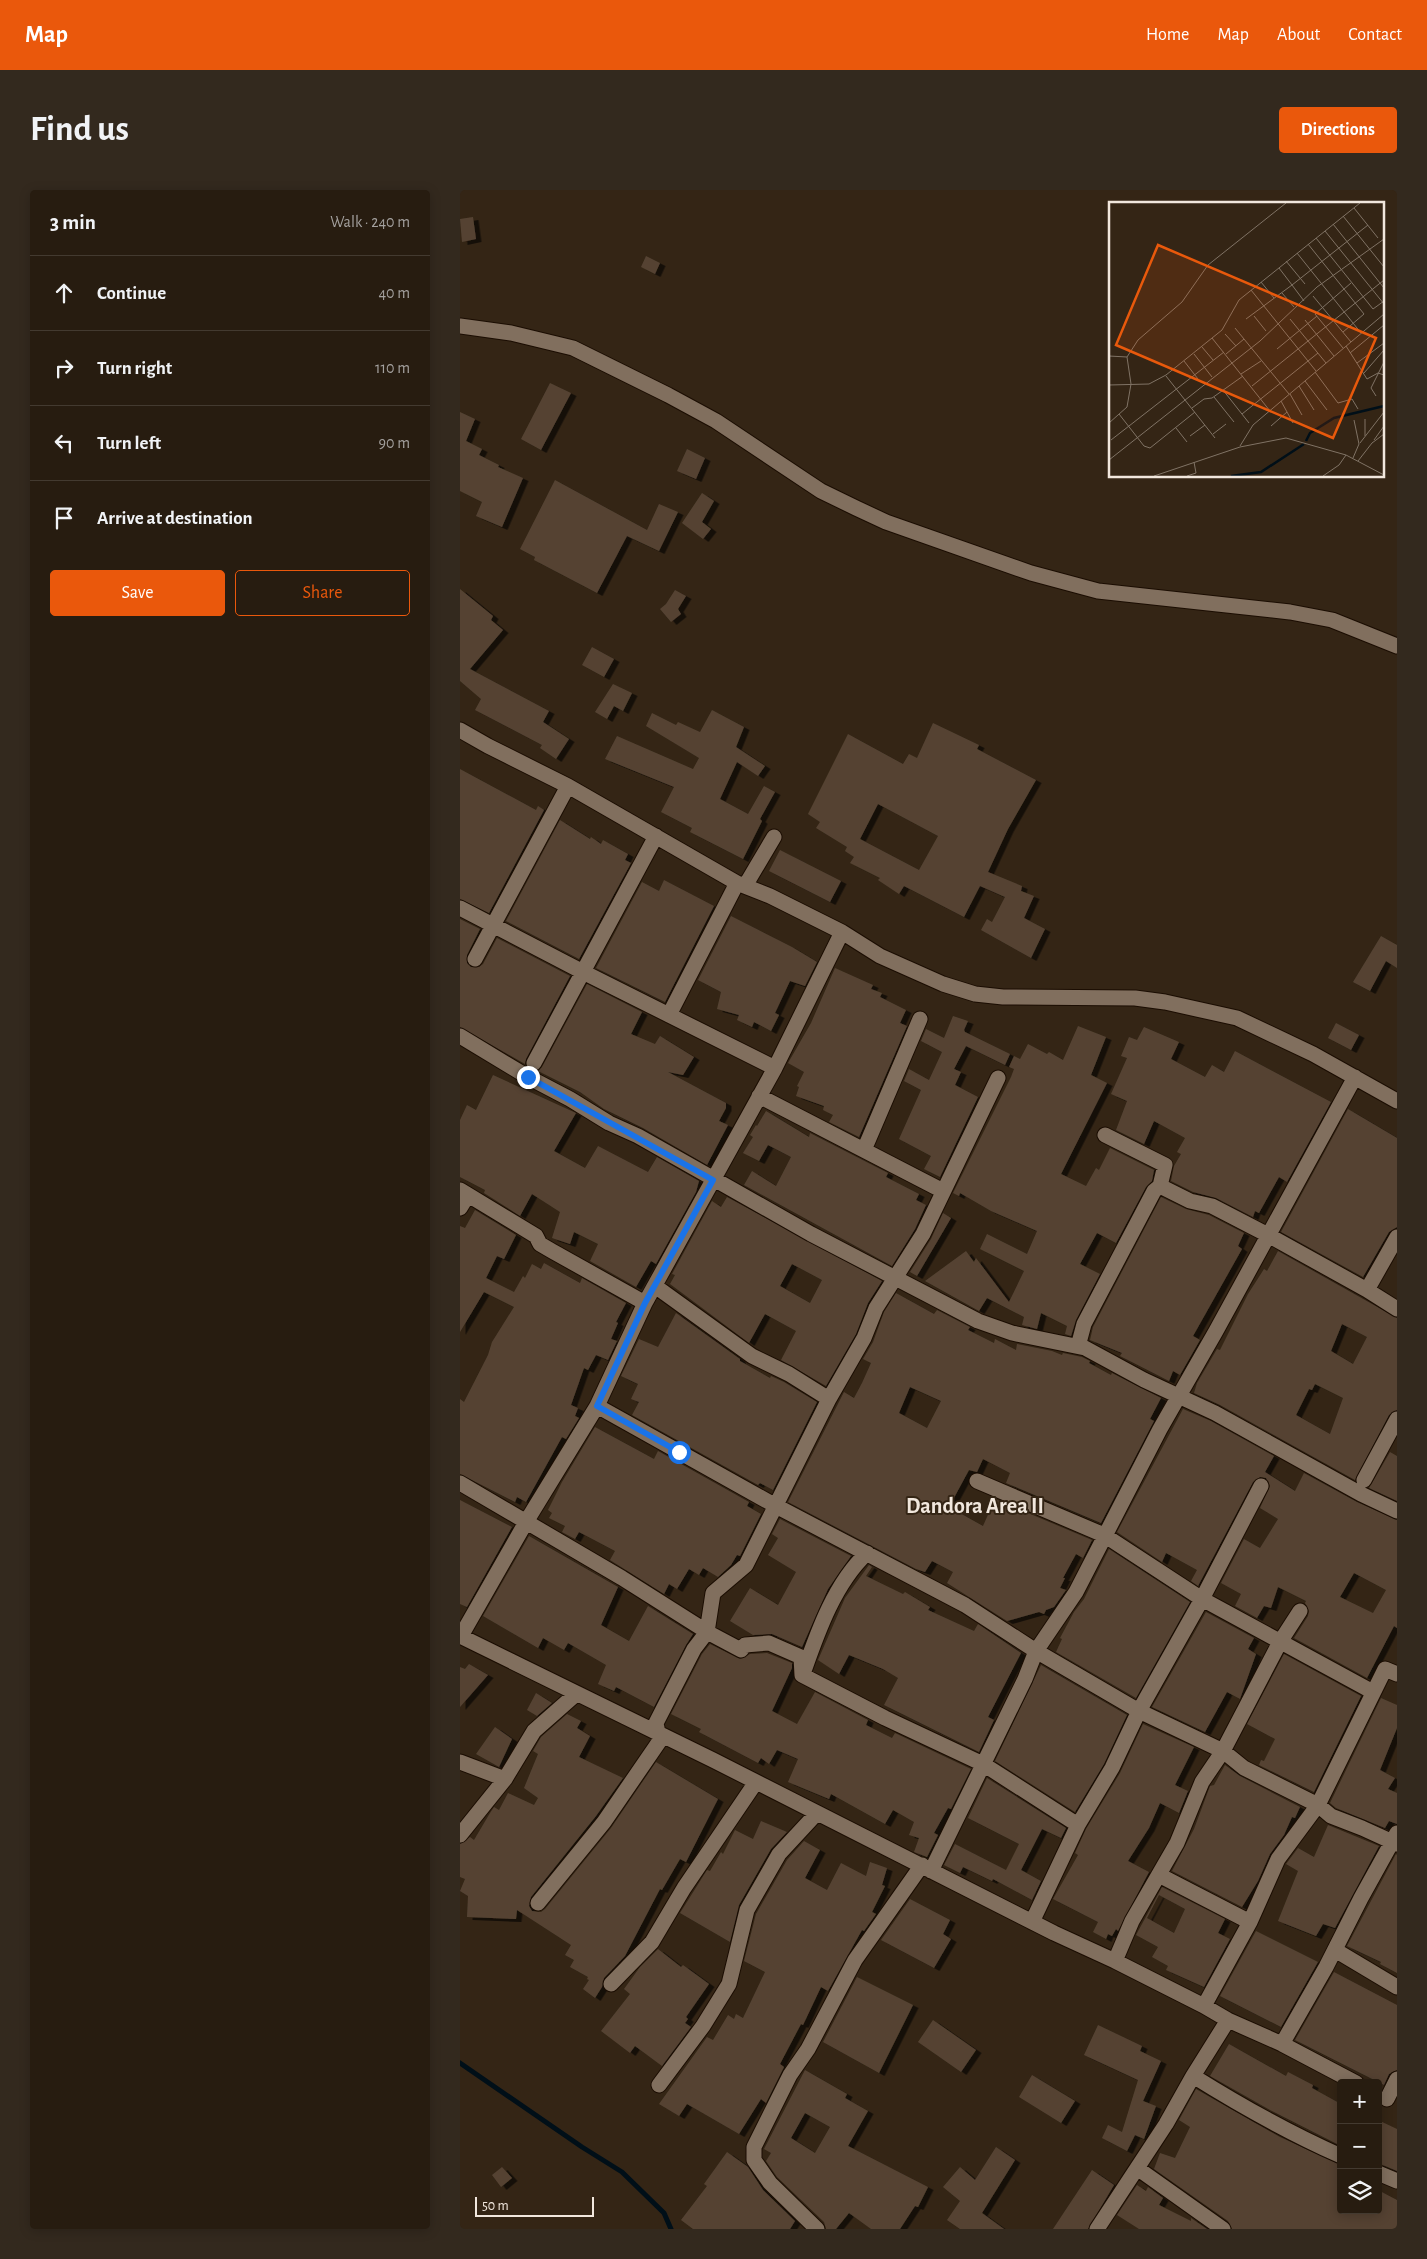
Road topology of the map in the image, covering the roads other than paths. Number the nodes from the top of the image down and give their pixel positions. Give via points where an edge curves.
1 (460, 326) edge
2 (1397, 646) edge
3 (460, 730) edge
4 (568, 786) junction
5 (656, 836) junction
6 (774, 837) dead end
7 (741, 884) junction
8 (460, 908) edge
9 (494, 926) junction
10 (842, 932) junction
11 (475, 958) dead end
12 (583, 972) junction
13 (669, 1016) junction
14 (920, 1019) dead end
15 (460, 1036) edge
16 (534, 1063) dead end
17 (775, 1068) junction
18 (1354, 1077) junction
19 (998, 1078) dead end
20 (759, 1096) junction
21 (1397, 1101) edge
22 (1105, 1135) dead end
23 (864, 1150) junction
24 (713, 1180) junction
25 (1160, 1186) junction
26 (943, 1191) junction
27 (464, 1193) edge
28 (460, 1208) edge
29 (1268, 1235) junction
30 (1397, 1237) edge
31 (895, 1278) junction
32 (655, 1286) junction
33 (1368, 1290) junction
34 (645, 1303) junction
35 (1397, 1309) edge
36 (1080, 1338) dead end
37 (1179, 1397) junction
38 (829, 1399) junction
39 (597, 1406) junction
40 (1397, 1420) edge
41 (1364, 1480) dead end
42 (977, 1481) dead end
43 (460, 1483) edge
44 (1260, 1486) dead end
45 (776, 1506) junction
46 (1397, 1511) edge
47 (526, 1522) junction
48 (1104, 1535) junction
49 (867, 1553) junction
50 (1202, 1599) junction
51 (1300, 1612) dead end
52 (707, 1632) junction
53 (461, 1636) edge
54 (1280, 1642) junction
55 (1036, 1651) junction
56 (1397, 1674) edge
57 (802, 1675) junction
58 (1373, 1692) junction
59 (576, 1694) junction
60 (1139, 1710) junction
61 (660, 1735) junction
62 (1223, 1751) junction
63 (460, 1762) edge
64 (983, 1764) junction
65 (505, 1779) junction
66 (756, 1782) junction
67 (1318, 1806) junction
68 (817, 1813) junction
69 (1078, 1826) junction
70 (460, 1835) edge
71 (1395, 1840) edge
72 (926, 1868) junction
73 (1159, 1875) junction
74 (538, 1903) dead end
75 (1032, 1922) junction
76 (1250, 1922) junction
77 (1336, 1950) junction
78 (1114, 1961) junction
79 (611, 1984) dead end
80 (1397, 1987) edge
81 (1204, 2006) junction
82 (1228, 2020) junction
83 (1282, 2044) junction
84 (1192, 2076) junction
85 (1348, 2079) edge
86 (1397, 2079) edge
87 (659, 2085) dead end
88 (1387, 2099) edge
89 (1337, 2154) edge
90 (1137, 2168) junction
91 (1382, 2175) edge
92 (1397, 2181) edge
93 (816, 2229) edge
94 (1097, 2229) edge
95 (1223, 2229) edge

1 - 2 street via 511,333 573,348 708,417 821,491 886,522 1031,573 1098,591 1290,612 1332,620
3 - 4 street
4 - 5 street
4 - 9 street
5 - 7 street
5 - 12 street
6 - 7 street
7 - 10 street
7 - 13 street
8 - 9 street
9 - 11 street
9 - 12 street
10 - 17 street
10 - 18 street via 880,956 943,984 975,994 1027,998 1134,998 1187,1005 1237,1018
12 - 13 street
12 - 16 street
13 - 17 street
14 - 23 street
15 - 24 street
17 - 20 street
18 - 21 street
18 - 29 street
19 - 26 street
20 - 23 street
20 - 24 street
22 - 25 street via 1165,1165
23 - 26 street
24 - 31 street
24 - 32 street
25 - 29 street via 1190,1201 1212,1206
25 - 36 street via 1154,1191 1084,1324
26 - 31 street via 923,1234
27 - 28 street
27 - 34 street via 536,1236 540,1244
29 - 33 street
29 - 37 street
30 - 33 street
31 - 37 street via 985,1323 1019,1335 1085,1348
31 - 38 street
32 - 34 street
32 - 38 street via 752,1356
33 - 35 street
34 - 39 street
37 - 46 street via 1215,1413
37 - 48 street
38 - 45 street
39 - 45 street
39 - 47 street
40 - 41 street
42 - 48 street
43 - 47 street
44 - 50 street
45 - 49 street
45 - 52 street via 746,1565 713,1593
47 - 52 street
47 - 53 street
48 - 50 street
48 - 55 street via 1076,1592
49 - 55 street via 965,1605
49 - 57 street via 856,1564 820,1624
50 - 54 street
50 - 60 street
51 - 54 street
52 - 57 street via 741,1650 745,1645 769,1644 801,1657
52 - 61 street via 694,1649 656,1724
53 - 59 street
54 - 58 street
54 - 62 street
55 - 60 street
55 - 64 street
56 - 58 street via 1385,1668
57 - 64 street
58 - 67 street
59 - 61 street
59 - 65 street via 534,1731
60 - 62 street
60 - 69 street via 1112,1768
61 - 66 street
61 - 74 street via 604,1822
62 - 67 street via 1244,1768
62 - 73 street via 1202,1782 1177,1843
63 - 65 street
64 - 69 street
64 - 72 street
65 - 70 street
66 - 68 street
66 - 79 street via 684,1888 652,1942
67 - 71 street via 1331,1816
67 - 76 street via 1278,1859
68 - 72 street
68 - 87 street via 779,1854 747,1910 728,1984 703,2026
69 - 75 street
71 - 77 street via 1361,1898
72 - 75 street
72 - 93 street via 854,1960 754,2147 754,2160 770,2183
73 - 76 street
73 - 78 street via 1132,1921
75 - 78 street
76 - 81 street
77 - 80 street
77 - 83 street
78 - 81 street
81 - 82 street
82 - 83 street
82 - 84 street
83 - 85 street
84 - 89 street via 1250,2111
84 - 90 street
86 - 88 street
90 - 94 street
90 - 95 street
91 - 92 street

